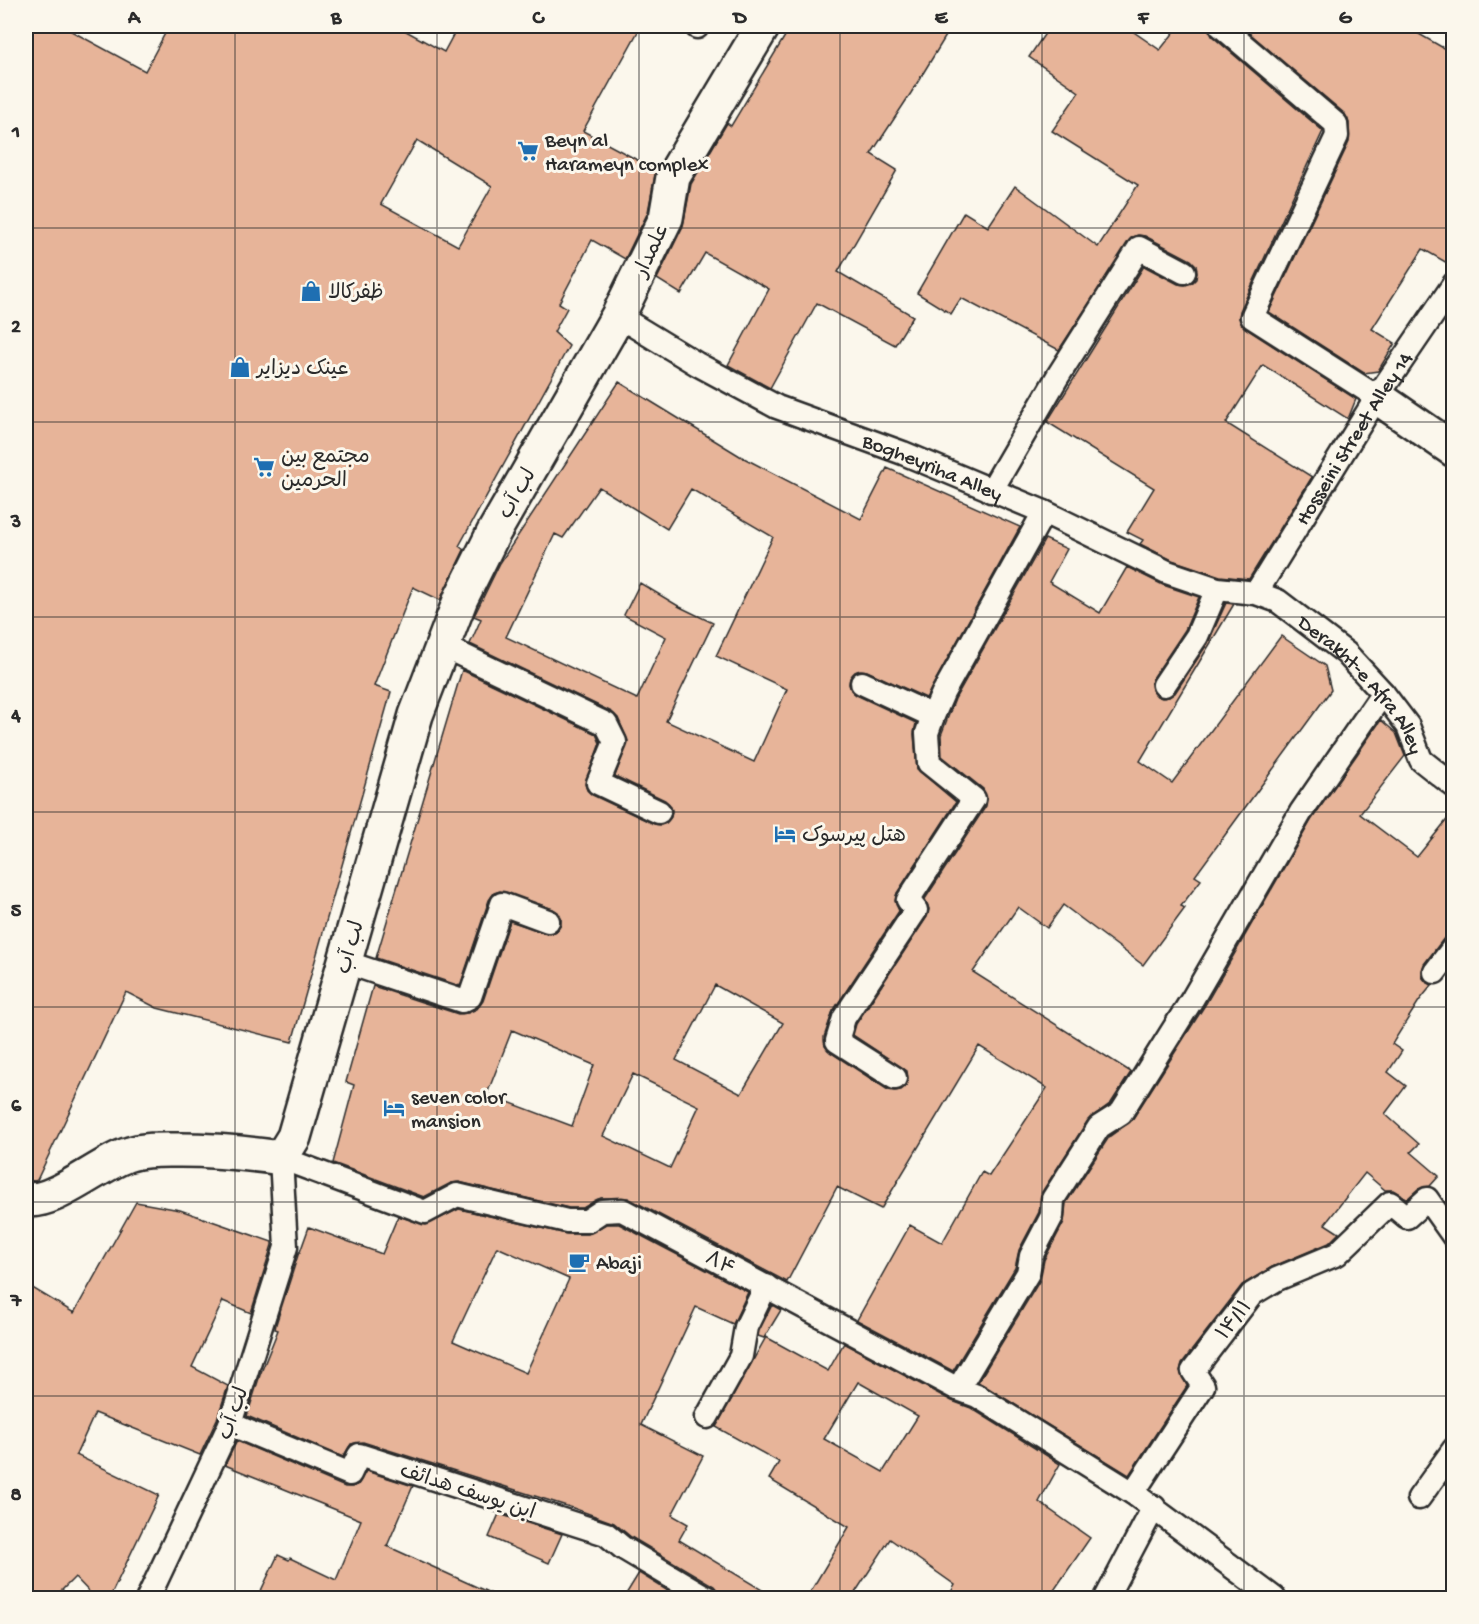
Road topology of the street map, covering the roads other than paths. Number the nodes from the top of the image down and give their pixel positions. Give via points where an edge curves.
1 (763, 26) edge
2 (1221, 26) edge
3 (1184, 272) dead end
4 (1454, 284) edge
5 (618, 316) junction
6 (1377, 397) junction
7 (1454, 450) edge
8 (991, 491) junction
9 (1044, 512) junction
10 (1217, 589) junction
11 (1256, 593) junction
12 (441, 645) junction
13 (862, 683) dead end
14 (1164, 685) dead end
15 (1383, 693) junction
16 (933, 716) junction
17 (1454, 786) edge
18 (659, 812) dead end
19 (548, 921) dead end
20 (1454, 947) edge
21 (345, 962) junction
22 (1435, 972) dead end
23 (895, 1078) dead end
24 (281, 1158) junction
25 (26, 1199) edge
26 (1454, 1237) edge
27 (766, 1286) junction
28 (958, 1389) junction
29 (706, 1417) dead end
30 (230, 1424) junction
31 (1454, 1449) edge
32 (1133, 1492) junction
33 (1419, 1498) dead end
34 (1154, 1507) junction
35 (148, 1599) edge
36 (707, 1599) edge
37 (1106, 1599) edge
38 (1274, 1599) edge

1 - 5 street, علمدار via 673,177 666,218
2 - 6 lane via 1336,124 1337,136 1252,317
3 - 8 lane via 1139,248
4 - 6 lane, Hosseini Street Alley 14
5 - 8 lane, Bogheyriha Alley via 777,407 903,453
5 - 12 street, لب آب via 494,532
6 - 7 street
6 - 11 lane, Hosseini Street Alley 14
8 - 9 lane, Bogheyriha Alley
9 - 10 lane, Bogheyriha Alley via 1167,572
9 - 16 lane
10 - 11 lane, Bogheyriha Alley
10 - 14 lane via 1197,636
11 - 15 lane, Derakht-e Afra Alley via 1278,601 1346,653
12 - 18 lane via 606,724 615,742 598,783
12 - 21 street, لب آب via 416,716
13 - 16 lane
15 - 17 lane, Derakht-e Afra Alley via 1408,726 1421,760
15 - 28 lane via 1301,812 1121,1113 1099,1127 1053,1199 1052,1216 1031,1256 1028,1273
16 - 23 lane via 927,733 929,763 974,799 908,900 916,910 844,1018 837,1041
19 - 21 lane via 502,904 470,997 462,1000
20 - 22 lane
21 - 24 street, لب آب via 294,1137
24 - 25 street via 224,1149 159,1149 130,1154 102,1165 55,1194
24 - 27 lane, ۸۴ via 425,1212 457,1195 567,1221 586,1221 602,1211 622,1210
24 - 30 lane, لب آب via 286,1247
26 - 32 lane, ۱۴/۱۱ via 1427,1199 1407,1217 1390,1203 1337,1254 1252,1294 1193,1371 1203,1386
27 - 28 lane, ۸۴
27 - 29 lane via 746,1327 741,1356
28 - 32 lane, ۸۴ via 977,1396
30 - 35 lane, لب آب
30 - 36 lane, ابن یوسف هدائف via 350,1474 359,1455 606,1534
31 - 33 lane
32 - 34 lane, ۸۴
34 - 37 lane
34 - 38 lane, ۸۴

